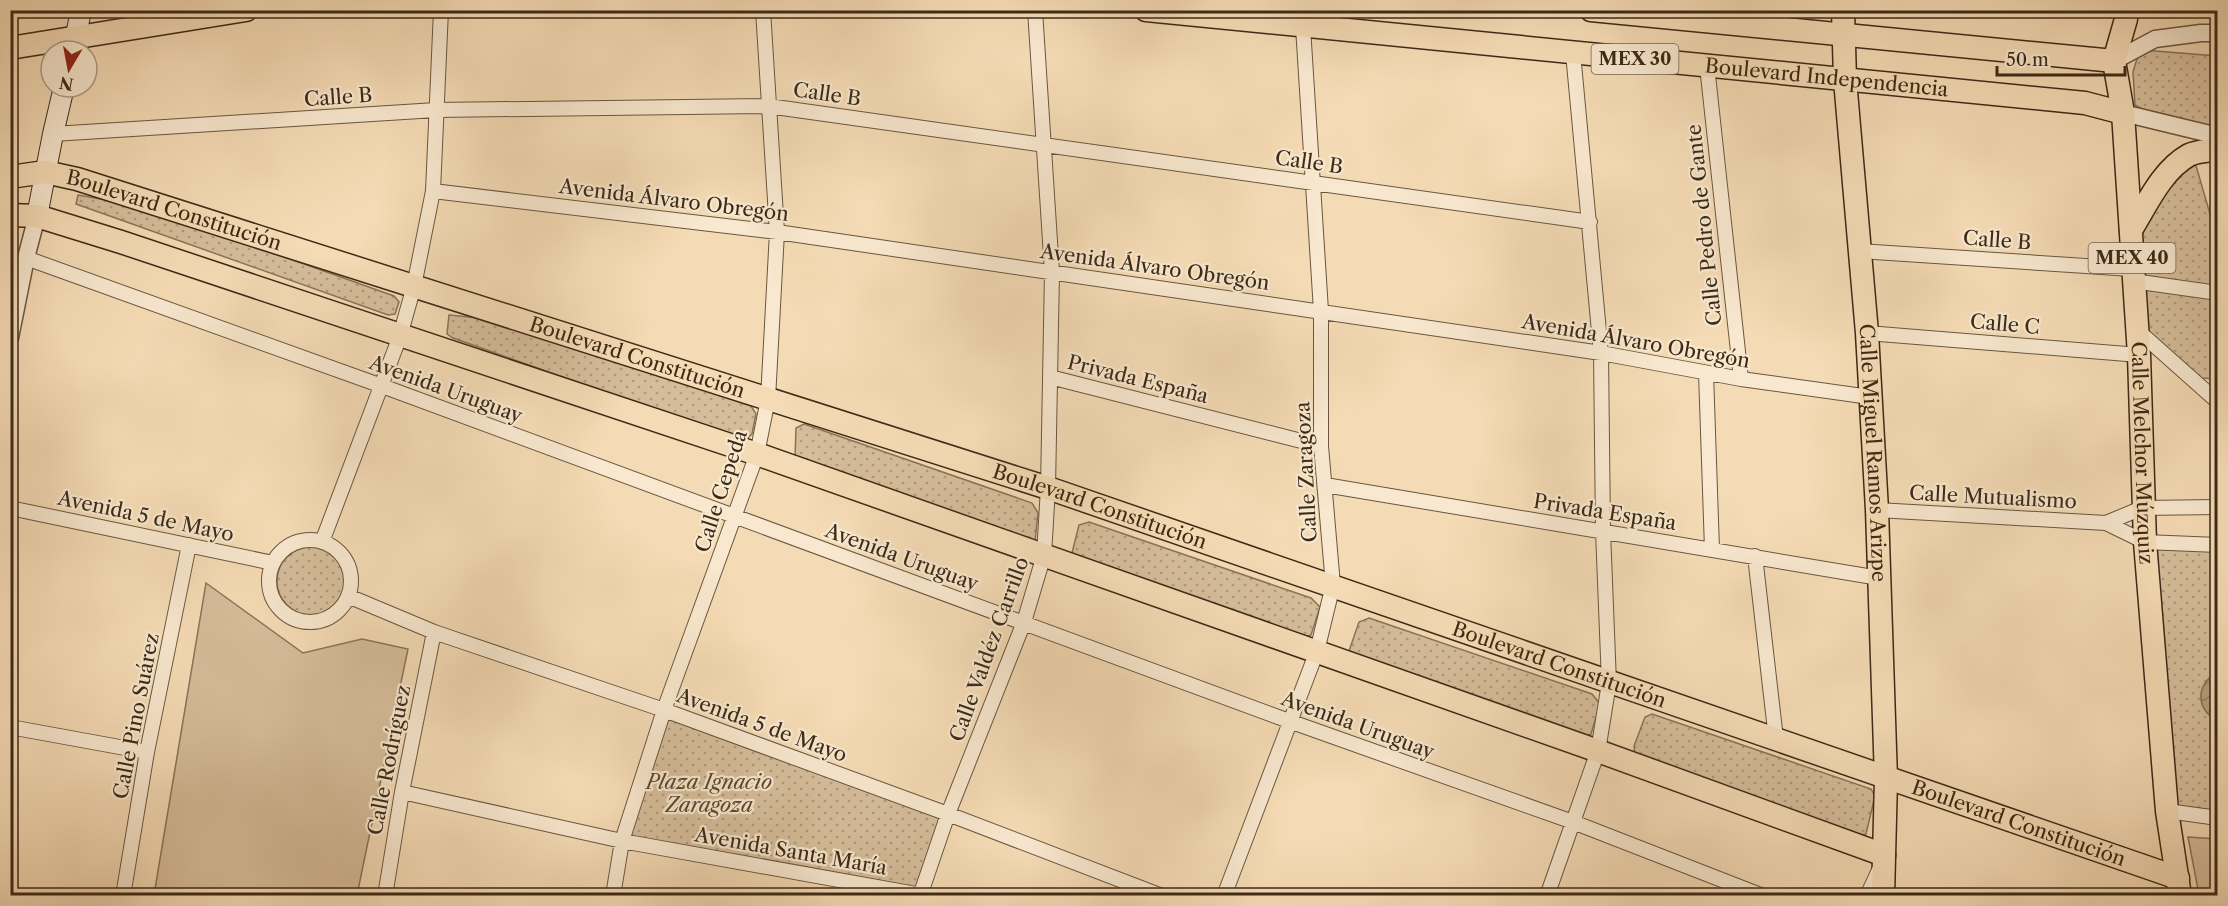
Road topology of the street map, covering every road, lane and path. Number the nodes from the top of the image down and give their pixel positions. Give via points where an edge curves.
1 (81, 10) edge
2 (246, 10) edge
3 (441, 10) edge
4 (763, 10) edge
5 (1035, 10) edge
6 (1146, 10) edge
7 (1591, 10) edge
8 (1842, 10) edge
9 (2125, 10) edge
10 (1302, 19) edge
11 (2217, 33) edge
12 (1844, 35) junction
13 (76, 39) edge
14 (99, 40) edge
15 (39, 47) edge
16 (10, 48) edge
17 (1574, 53) junction
18 (2114, 61) junction
19 (1707, 66) junction
20 (1845, 80) junction
21 (61, 99) edge
22 (768, 105) junction
23 (436, 110) junction
24 (2123, 113) junction
25 (53, 134) junction
26 (2217, 136) edge
27 (1043, 144) junction
28 (2217, 149) edge
29 (45, 172) junction
30 (10, 177) edge
31 (1311, 183) junction
32 (433, 191) junction
33 (10, 215) edge
34 (37, 216) junction
35 (1590, 222) junction
36 (2131, 230) junction
37 (777, 232) junction
38 (1859, 251) junction
39 (26, 258) junction
40 (1052, 272) junction
41 (2133, 275) junction
42 (414, 286) junction
43 (2217, 293) edge
44 (1321, 311) junction
45 (2136, 329) junction
46 (1867, 333) junction
47 (400, 336) junction
48 (10, 338) edge
49 (1601, 353) junction
50 (2139, 355) junction
51 (1706, 373) junction
52 (1050, 377) junction
53 (1741, 379) junction
54 (2198, 384) junction
55 (2217, 385) edge
56 (382, 386) junction
57 (1870, 397) junction
58 (768, 399) junction
59 (2217, 402) edge
60 (1321, 446) junction
61 (757, 454) junction
62 (1325, 485) junction
63 (1048, 488) junction
64 (2217, 507) edge
65 (10, 508) edge
66 (2142, 508) junction
67 (1877, 510) junction
68 (734, 517) junction
69 (2106, 523) junction
70 (1603, 531) junction
71 (322, 542) junction
72 (2145, 542) junction
73 (189, 545) junction
74 (2217, 545) edge
75 (1712, 549) junction
76 (1044, 555) junction
77 (1755, 556) junction
78 (273, 563) junction
79 (1880, 578) junction
80 (1333, 585) junction
81 (348, 596) junction
82 (1024, 622) junction
83 (434, 632) junction
84 (1317, 651) junction
85 (1609, 683) junction
86 (664, 710) junction
87 (1288, 721) junction
88 (10, 727) edge
89 (1776, 739) junction
90 (1598, 751) junction
91 (147, 752) junction
92 (1886, 779) junction
93 (402, 792) junction
94 (2167, 812) junction
95 (948, 814) junction
96 (2217, 818) edge
97 (1573, 822) junction
98 (622, 841) junction
99 (1884, 857) junction
100 (2179, 887) edge
101 (922, 895) edge
102 (123, 896) edge
103 (385, 896) edge
104 (613, 896) edge
105 (1162, 896) edge
106 (1224, 896) edge
107 (1546, 896) edge
108 (1763, 896) edge
109 (1867, 896) edge
110 (1883, 896) edge

1 - 13 main road
2 - 14 main road
3 - 23 street
4 - 22 street, Calle Cepeda
5 - 27 street, Calle Valdéz Carrillo
6 - 10 main road, Boulevard Independencia / MEX 30
7 - 12 main road, MEX 30
8 - 12 main road, Calle Miguel Ramos Arizpe
9 - 18 main road, Calle Melchor Múzquiz / MEX 40
10 - 17 main road, Boulevard Independencia / MEX 30
10 - 31 street, Calle Zaragoza
11 - 18 street via 2155,39
12 - 18 main road, MEX 30
12 - 20 main road, Calle Miguel Ramos Arizpe
15 - 16 main road
17 - 19 main road, Boulevard Independencia / MEX 30
17 - 35 street
18 - 24 main road, Calle Melchor Múzquiz / MEX 40
19 - 20 main road, Boulevard Independencia / MEX 30
19 - 53 street, Calle Pedro de Gante
20 - 24 main road, Boulevard Independencia / MEX 30 via 2085,103
20 - 38 main road, Calle Miguel Ramos Arizpe
21 - 25 main road
22 - 23 street, Calle B
22 - 27 street, Calle B
22 - 37 street, Calle Cepeda
23 - 25 street, Calle B
23 - 32 street
24 - 26 street, Boulevard Independencia
24 - 36 main road, Calle Melchor Múzquiz / MEX 40
25 - 29 main road
27 - 31 street, Calle B
27 - 40 street, Calle Valdéz Carrillo
28 - 36 main road via 2191,153 2172,169
29 - 30 main road, Boulevard Constitución
29 - 34 main road
29 - 42 main road, Boulevard Constitución
31 - 35 street, Calle B
31 - 44 street, Calle Zaragoza
32 - 37 street, Avenida Álvaro Obregón
32 - 42 street
33 - 34 main road
34 - 39 street
34 - 47 main road
35 - 49 street
36 - 41 main road, Calle Melchor Múzquiz / MEX 40
37 - 40 street, Avenida Álvaro Obregón
37 - 58 street, Calle Cepeda
38 - 41 street, Calle B
38 - 46 main road, Calle Miguel Ramos Arizpe
39 - 48 street
39 - 56 street, Avenida Uruguay
40 - 44 street, Avenida Álvaro Obregón
40 - 52 street, Calle Valdéz Carrillo
41 - 43 street
41 - 45 main road, Calle Melchor Múzquiz / MEX 40
42 - 47 street
42 - 58 main road, Boulevard Constitución
44 - 49 street, Avenida Álvaro Obregón
44 - 60 street, Calle Zaragoza
45 - 50 main road, Calle Melchor Múzquiz / MEX 40
45 - 54 street
46 - 50 street, Calle C
46 - 57 main road, Calle Miguel Ramos Arizpe
47 - 56 street
47 - 61 main road
49 - 51 street, Avenida Álvaro Obregón
49 - 70 street
50 - 66 main road, Calle Melchor Múzquiz / MEX 40
51 - 53 street, Avenida Álvaro Obregón
51 - 75 street
52 - 60 street, Privada España
52 - 63 street, Calle Valdéz Carrillo
53 - 57 street, Avenida Álvaro Obregón
54 - 55 street
54 - 59 street
56 - 68 street, Avenida Uruguay
56 - 71 street
57 - 67 main road, Calle Miguel Ramos Arizpe
58 - 61 street, Calle Cepeda
58 - 63 main road, Boulevard Constitución
60 - 62 street, Calle Zaragoza
61 - 68 street, Calle Cepeda
61 - 76 main road
62 - 70 street, Privada España
62 - 80 street, Calle Zaragoza
63 - 76 street, Calle Valdéz Carrillo
63 - 80 main road, Boulevard Constitución
64 - 66 street
65 - 73 street, Avenida 5 de Mayo
66 - 69 street
66 - 72 main road, Calle Melchor Múzquiz / MEX 40
67 - 69 street, Calle Mutualismo
67 - 79 main road, Calle Miguel Ramos Arizpe
68 - 82 street, Avenida Uruguay
68 - 86 street, Calle Cepeda
69 - 72 street
70 - 75 street, Privada España
70 - 85 street
71 - 78 street via 294,543 281,551
71 - 81 street via 334,548 347,564 351,583
72 - 74 street
72 - 94 main road, Calle Melchor Múzquiz / MEX 40
73 - 78 street, Avenida 5 de Mayo
73 - 91 street, Calle Pino Suárez
75 - 77 street, Privada España
76 - 82 street, Calle Valdéz Carrillo
76 - 84 main road
77 - 79 street, Privada España
77 - 89 street
78 - 81 street via 269,575 274,600 293,618 325,618 341,608
79 - 92 main road, Calle Miguel Ramos Arizpe
80 - 84 street, Calle Zaragoza
80 - 85 main road, Boulevard Constitución
81 - 83 street, Avenida 5 de Mayo
82 - 87 street, Avenida Uruguay
82 - 95 street, Calle Valdéz Carrillo
83 - 86 street, Avenida 5 de Mayo
83 - 93 street, Calle Rodríguez
84 - 87 street, Calle Zaragoza
84 - 90 main road
85 - 89 main road, Boulevard Constitución
85 - 90 street
86 - 95 street, Avenida 5 de Mayo
86 - 98 street, Calle Cepeda
87 - 97 street, Avenida Uruguay
87 - 106 street, Calle Zaragoza
88 - 91 street
89 - 92 main road, Boulevard Constitución
90 - 97 street
90 - 99 main road
91 - 102 street, Calle Pino Suárez
92 - 99 main road, Calle Miguel Ramos Arizpe
92 - 100 main road, Boulevard Constitución
93 - 98 street, Avenida Santa María
93 - 103 street, Calle Rodríguez
94 - 96 street
94 - 100 main road, Calle Melchor Múzquiz / MEX 40
95 - 101 street, Calle Valdéz Carrillo
95 - 105 street, Avenida 5 de Mayo
97 - 107 street
97 - 108 street, Avenida Uruguay
98 - 101 street, Avenida Santa María
98 - 104 street, Calle Cepeda
99 - 109 street
99 - 110 main road, Calle Miguel Ramos Arizpe

